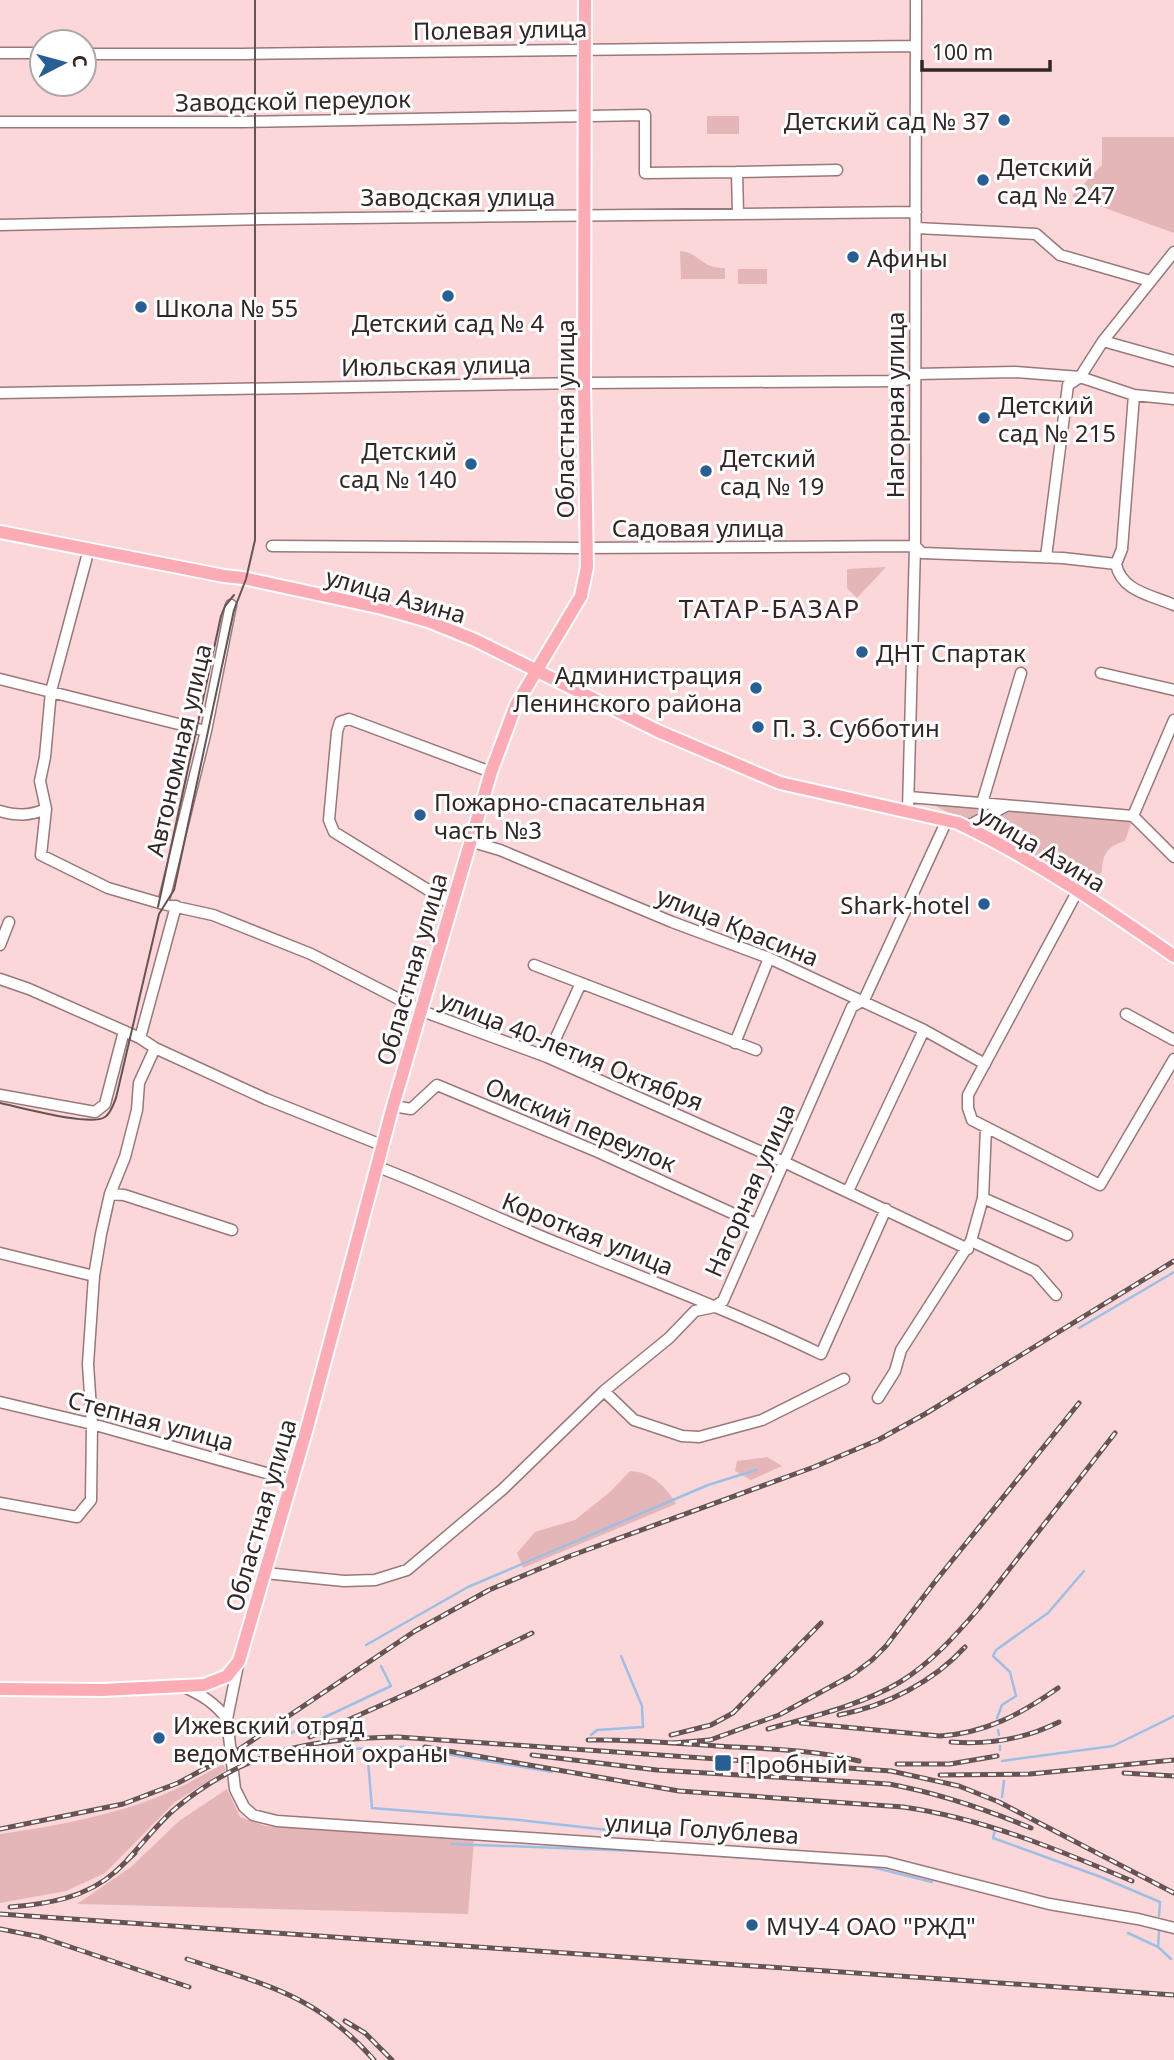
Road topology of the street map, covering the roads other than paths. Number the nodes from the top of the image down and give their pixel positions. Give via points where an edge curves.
1 (585, 0) edge
2 (916, 0) edge
3 (916, 46) junction
4 (586, 49) junction
5 (0, 53) edge
6 (28, 53) edge
7 (98, 54) edge
8 (586, 117) junction
9 (0, 122) edge
10 (837, 170) dead end
11 (737, 172) junction
12 (916, 212) junction
13 (738, 214) junction
14 (586, 217) junction
15 (0, 225) edge
16 (916, 228) junction
17 (1174, 252) edge
18 (1150, 281) junction
19 (1102, 341) junction
20 (1174, 362) edge
21 (916, 374) junction
22 (1080, 377) junction
23 (584, 383) junction
24 (0, 393) edge
25 (1134, 395) junction
26 (1174, 399) edge
27 (0, 532) edge
28 (272, 546) dead end
29 (915, 546) junction
30 (586, 548) junction
31 (89, 550) junction
32 (1046, 557) junction
33 (1116, 564) junction
34 (231, 605) dead end
35 (1174, 605) edge
36 (537, 672) junction
37 (1021, 673) dead end
38 (1101, 673) dead end
39 (0, 679) edge
40 (1174, 690) edge
41 (51, 691) junction
42 (1174, 720) edge
43 (206, 731) junction
44 (491, 772) junction
45 (908, 803) junction
46 (982, 803) junction
47 (1006, 806) junction
48 (46, 809) junction
49 (0, 811) edge
50 (1133, 816) junction
51 (947, 820) junction
52 (966, 827) junction
53 (469, 841) junction
54 (1174, 857) edge
55 (1077, 892) junction
56 (163, 904) junction
57 (451, 904) junction
58 (176, 906) junction
59 (9, 922) dead end
60 (0, 945) edge
61 (1174, 956) edge
62 (769, 958) junction
63 (534, 965) dead end
64 (0, 982) edge
65 (580, 983) junction
66 (864, 1000) junction
67 (422, 1011) junction
68 (1126, 1014) dead end
69 (924, 1030) junction
70 (124, 1031) junction
71 (140, 1038) junction
72 (1174, 1040) edge
73 (735, 1043) junction
74 (155, 1048) junction
75 (756, 1051) dead end
76 (547, 1057) junction
77 (1174, 1059) edge
78 (985, 1064) junction
79 (0, 1095) edge
80 (393, 1106) junction
81 (986, 1128) junction
82 (384, 1146) junction
83 (784, 1162) junction
84 (378, 1167) junction
85 (848, 1191) junction
86 (110, 1194) junction
87 (983, 1198) junction
88 (886, 1209) junction
89 (756, 1224) junction
90 (232, 1230) dead end
91 (1067, 1235) dead end
92 (969, 1245) junction
93 (0, 1252) edge
94 (94, 1276) junction
95 (1056, 1294) dead end
96 (714, 1307) junction
97 (844, 1379) dead end
98 (604, 1391) junction
99 (878, 1398) dead end
100 (0, 1402) edge
101 (92, 1424) junction
102 (291, 1480) junction
103 (0, 1503) edge
104 (265, 1573) junction
105 (239, 1661) junction
106 (184, 1687) junction
107 (0, 1689) edge
108 (227, 1719) junction
109 (1174, 1928) edge

1 - 4 main road, Областная улица
2 - 3 street, Нагорная улица
3 - 4 street, Полевая улица
3 - 12 street, Нагорная улица
4 - 7 street, Полевая улица
4 - 8 main road, Областная улица
5 - 6 street
8 - 9 street, Заводской переулок
8 - 11 street, Заводской переулок via 645,115 645,173
8 - 14 main road, Областная улица
10 - 11 street
11 - 13 street
12 - 13 street, Заводская улица
12 - 16 street, Нагорная улица
13 - 14 street, Заводская улица
14 - 15 street, Заводская улица
14 - 23 main road, Областная улица
16 - 18 street via 1036,234 1060,255
16 - 21 street, Нагорная улица
17 - 18 street
18 - 19 street
19 - 20 street
19 - 22 street
21 - 22 street, Июльская улица via 1015,372
21 - 23 street, Июльская улица via 904,381
21 - 29 street, Нагорная улица
22 - 25 street, Июльская улица
22 - 32 street via 1068,385
23 - 24 street, Июльская улица
23 - 30 main road, Областная улица
25 - 26 street, Июльская улица
25 - 33 street via 1122,548
27 - 31 main road, улица Азина
28 - 30 street, Садовая улица
29 - 30 street, Садовая улица
29 - 32 street, Садовая улица via 922,553
29 - 45 street, Нагорная улица
30 - 36 main road, Областная улица via 581,596
31 - 36 main road, улица Азина via 382,608 475,640
31 - 41 street
32 - 33 street, Садовая улица
33 - 35 street via 1119,578 1128,587
34 - 43 street, Автономная улица
36 - 44 main road, Областная улица via 516,705
36 - 45 main road, улица Азина via 780,783
37 - 46 street
38 - 40 street
39 - 41 street
41 - 43 street
41 - 48 street via 40,781
42 - 50 street
43 - 56 street, Автономная улица
44 - 53 main road, Областная улица
44 - 57 street via 349,719 340,722 329,820 334,832
45 - 46 street
45 - 51 main road, улица Азина
46 - 47 street
47 - 50 street
47 - 52 street
48 - 49 street via 17,816
48 - 56 street, улица 40-летия Октября via 41,855 108,888
50 - 54 street
51 - 52 main road, улица Азина
51 - 66 street, Нагорная улица
52 - 55 main road, улица Азина
53 - 57 main road, Областная улица
53 - 62 street, улица Красина
55 - 61 main road, улица Азина
55 - 78 street
56 - 58 street, улица 40-летия Октября
57 - 67 main road, Областная улица
58 - 67 street, улица 40-летия Октября via 214,915 311,954
58 - 71 street
59 - 60 street
62 - 66 street, улица Красина
62 - 73 street
63 - 65 street
64 - 70 street via 29,989
65 - 73 street
65 - 76 street
66 - 69 street, улица Красина
66 - 83 street, Нагорная улица via 852,1007
67 - 76 street, улица 40-летия Октября
67 - 80 main road, Областная улица
68 - 72 street
69 - 78 street, улица Красина
69 - 85 street
70 - 71 street
70 - 79 street via 105,1104 95,1112
71 - 74 street
73 - 75 street
74 - 82 street
74 - 86 street via 139,1083 125,1157
76 - 83 street, улица 40-летия Октября
77 - 81 street via 1100,1185
78 - 81 street via 968,1096 968,1108 972,1120
80 - 82 main road, Областная улица
80 - 89 street, Омский переулок via 411,1108 437,1085
81 - 87 street
82 - 84 main road, Областная улица
83 - 85 street, улица 40-летия Октября
83 - 89 street, Нагорная улица
84 - 96 street, Короткая улица
84 - 102 main road, Областная улица
85 - 88 street, улица 40-летия Октября
86 - 90 street
86 - 94 street
87 - 91 street
87 - 92 street
88 - 92 street, улица 40-летия Октября
88 - 96 street, Короткая улица via 821,1354
89 - 96 street, Нагорная улица via 723,1301
92 - 95 street, улица 40-летия Октября via 1035,1271
92 - 99 street via 901,1350 895,1371
93 - 94 street
94 - 101 street via 88,1364
96 - 98 street, Нагорная улица via 695,1311 670,1338
97 - 98 street via 762,1420 699,1437 634,1420
98 - 104 street, Нагорная улица via 503,1489 407,1570 375,1580 344,1581
100 - 101 street, Степная улица
101 - 102 street, Степная улица
101 - 103 street via 91,1500 77,1517
102 - 104 main road, Областная улица
104 - 105 main road, Областная улица
105 - 106 main road via 217,1681
105 - 108 street
106 - 107 main road
106 - 108 street via 203,1695
108 - 109 street, улица Голублева via 234,1789 253,1815 277,1821 887,1862 1049,1904

